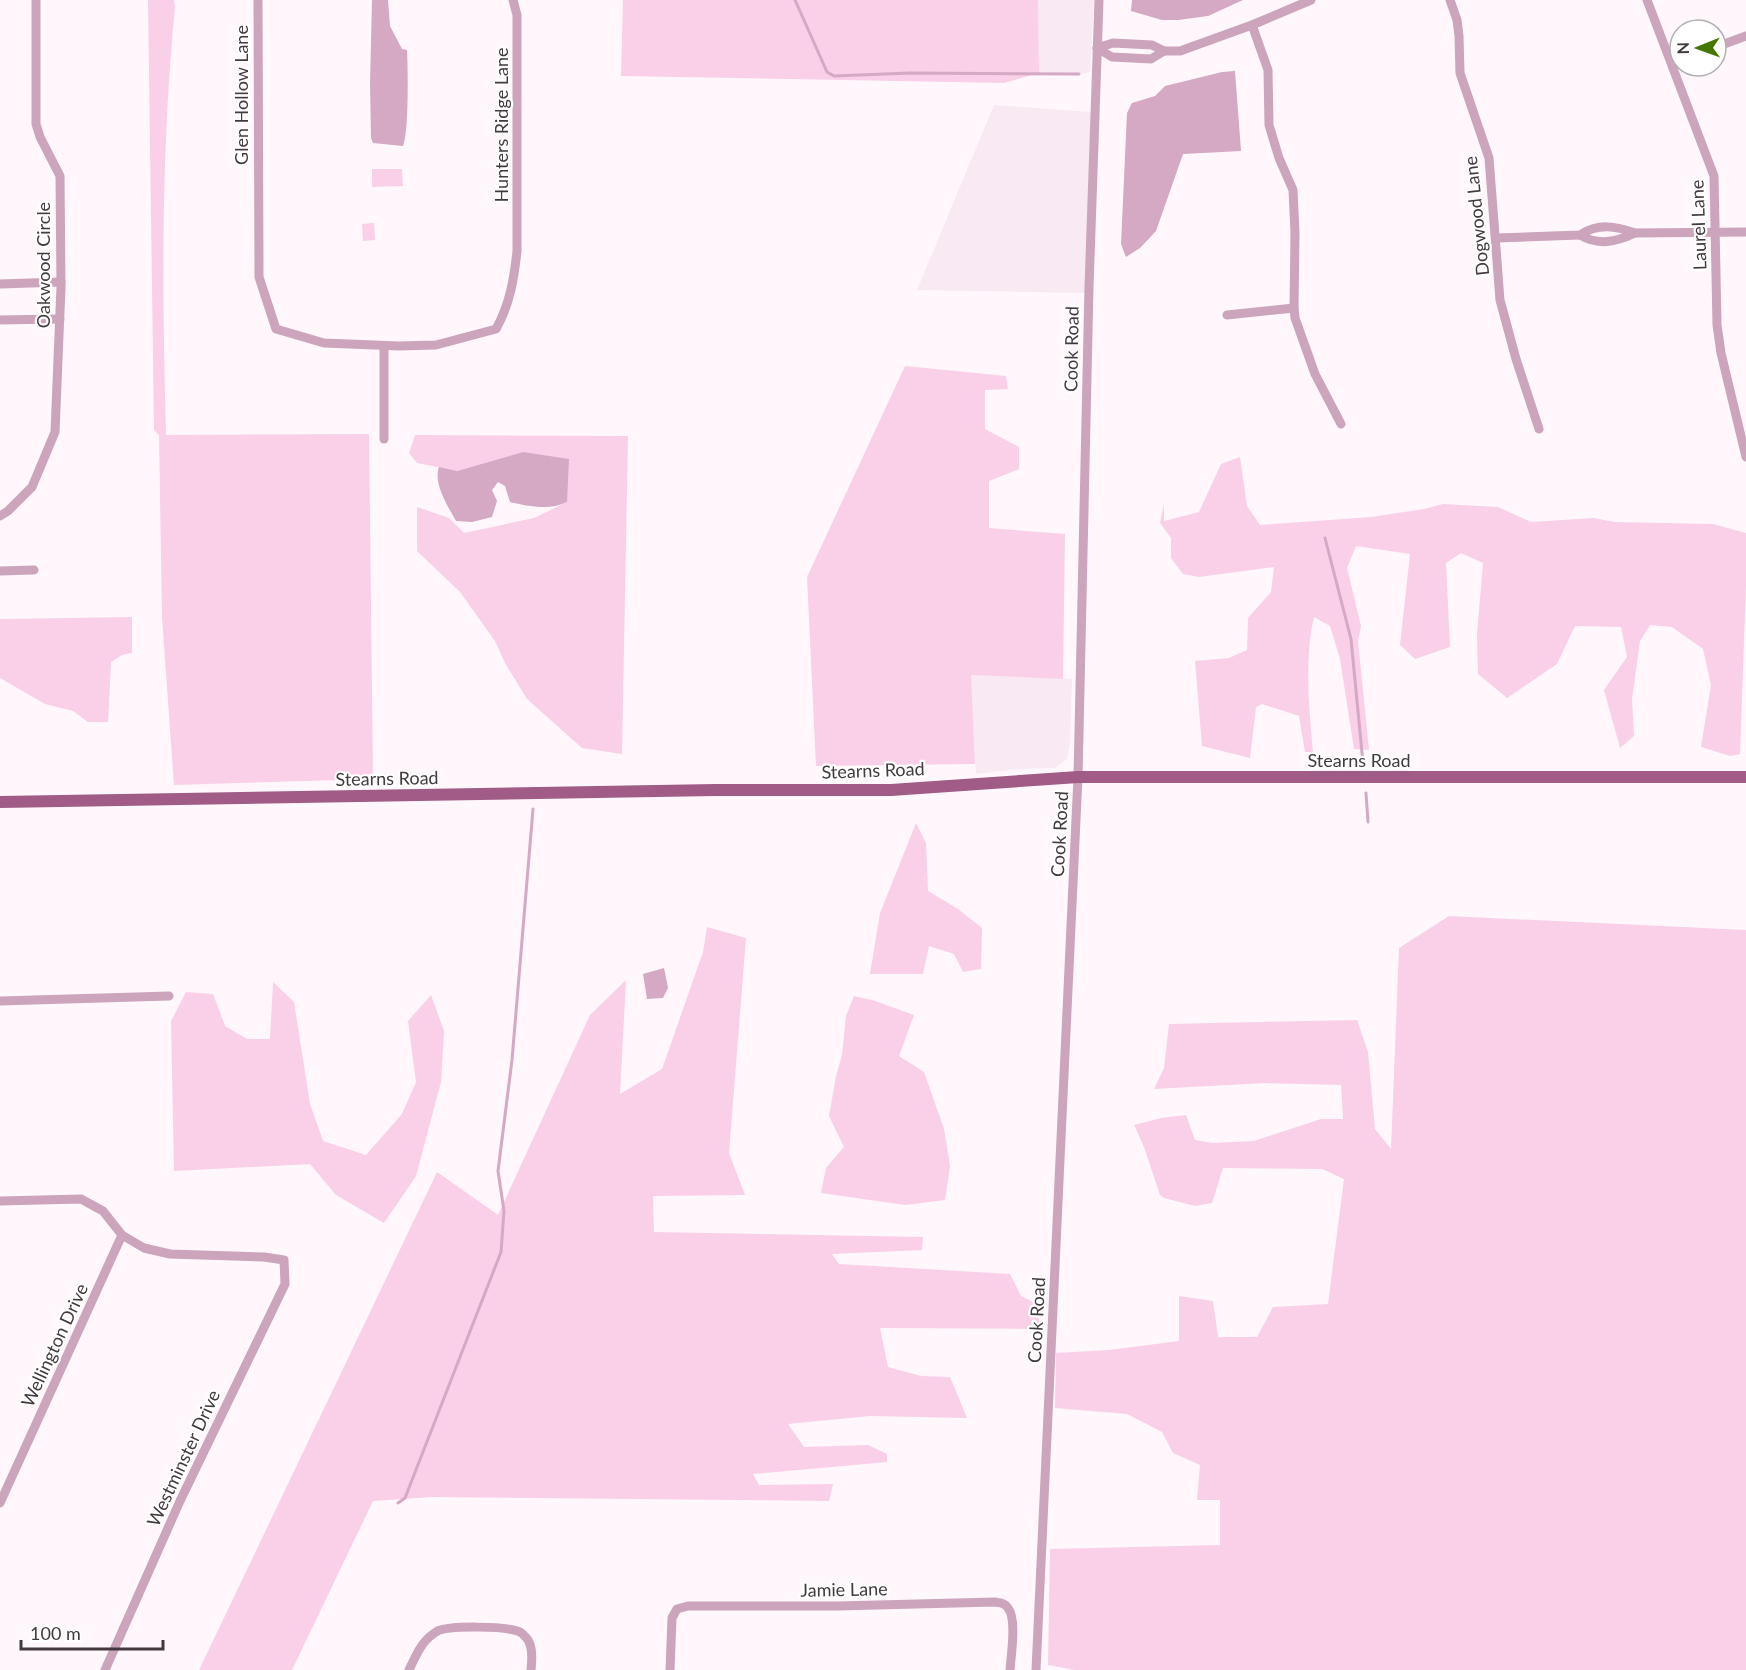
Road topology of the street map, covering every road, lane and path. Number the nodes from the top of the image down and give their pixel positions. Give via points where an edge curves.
1 (36, 0) edge
2 (258, 0) edge
3 (513, 0) edge
4 (1099, 0) edge
5 (1311, 0) edge
6 (1450, 0) edge
7 (1647, 0) edge
8 (1252, 25) junction
9 (1746, 36) edge
10 (1728, 43) edge
11 (1668, 46) edge
12 (1097, 48) junction
13 (1164, 51) junction
14 (1681, 78) edge
15 (1746, 232) edge
16 (1635, 233) junction
17 (1716, 233) junction
18 (1580, 235) junction
19 (1496, 238) junction
20 (61, 282) junction
21 (0, 284) edge
22 (1294, 308) junction
23 (1227, 315) dead end
24 (0, 320) edge
25 (60, 320) junction
26 (384, 346) junction
27 (1341, 424) dead end
28 (1539, 429) dead end
29 (384, 439) dead end
30 (1745, 446) edge
31 (1746, 457) edge
32 (0, 516) edge
33 (34, 570) dead end
34 (0, 571) edge
35 (1078, 777) junction
36 (1746, 777) edge
37 (0, 802) edge
38 (169, 996) dead end
39 (0, 1001) edge
40 (0, 1201) edge
41 (122, 1235) junction
42 (0, 1503) edge
43 (531, 1668) edge
44 (105, 1670) edge
45 (409, 1670) edge
46 (670, 1670) edge
47 (1011, 1670) edge
48 (1036, 1670) edge

1 - 20 street, Oakwood Circle via 35,112 40,137 60,176
2 - 26 street, Glen Hollow Lane via 259,277 276,329 324,343
3 - 26 street, Hunters Ridge Lane via 517,15 517,251 506,312 496,329 436,345
4 - 12 street, Cook Road
5 - 8 street
6 - 19 street, Dogwood Lane via 1457,20 1460,74 1489,158
7 - 11 street, Laurel Lane
8 - 13 street via 1180,51
8 - 22 street via 1268,70 1269,125 1293,190
9 - 10 street
12 - 13 street via 1113,43 1152,45
12 - 13 street via 1112,57 1151,59
12 - 35 street, Cook Road
14 - 17 street, Laurel Lane via 1714,176
15 - 17 street
16 - 17 street
16 - 18 street via 1619,227 1598,227
16 - 18 street via 1618,241 1599,242
17 - 30 street, Laurel Lane via 1717,325
18 - 19 street
19 - 28 street, Dogwood Lane via 1500,300
20 - 21 street
20 - 25 street, Oakwood Circle
22 - 23 street
22 - 27 street via 1315,374
24 - 25 street
25 - 32 street, Oakwood Circle via 55,432 32,487
26 - 29 street
30 - 31 street, Laurel Lane
33 - 34 street
35 - 36 main road, Stearns Road
35 - 37 main road, Stearns Road via 891,789
35 - 48 street, Cook Road
38 - 39 street
40 - 41 street via 81,1199 103,1211
41 - 42 street, Wellington Drive
41 - 44 street, Westminster Drive via 144,1248 170,1254 284,1260 285,1284 180,1501
43 - 45 street via 529,1642 520,1632 457,1626 437,1630 420,1646
46 - 47 street, Jamie Lane via 672,1618 677,1609 688,1606 995,1602 1009,1608 1012,1618

